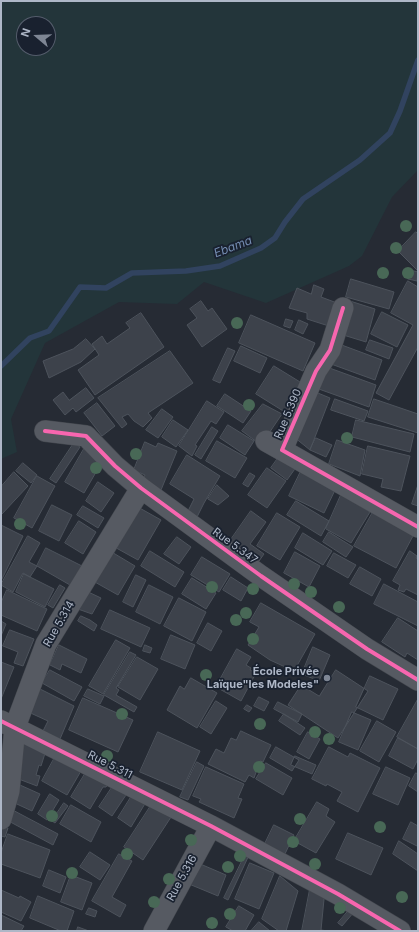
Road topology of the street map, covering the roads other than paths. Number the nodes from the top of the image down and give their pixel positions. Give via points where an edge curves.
1 (343, 308) dead end
2 (45, 431) dead end
3 (141, 488) junction
4 (418, 526) edge
5 (418, 680) edge
6 (8, 724) edge
7 (1, 819) edge
8 (211, 826) junction
9 (154, 931) edge
10 (400, 931) edge

1 - 4 street, Rue 5.390 via 330,350 274,445
2 - 3 street, Rue 5.347 via 86,436
3 - 5 street, Rue 5.347 via 261,576 367,649
3 - 6 street, Rue 5.314 via 46,644
6 - 7 street, Rue 5.314 via 9,790
6 - 8 street, Rue 5.311
8 - 9 street, Rue 5.316
8 - 10 street, Rue 5.311 via 338,894

